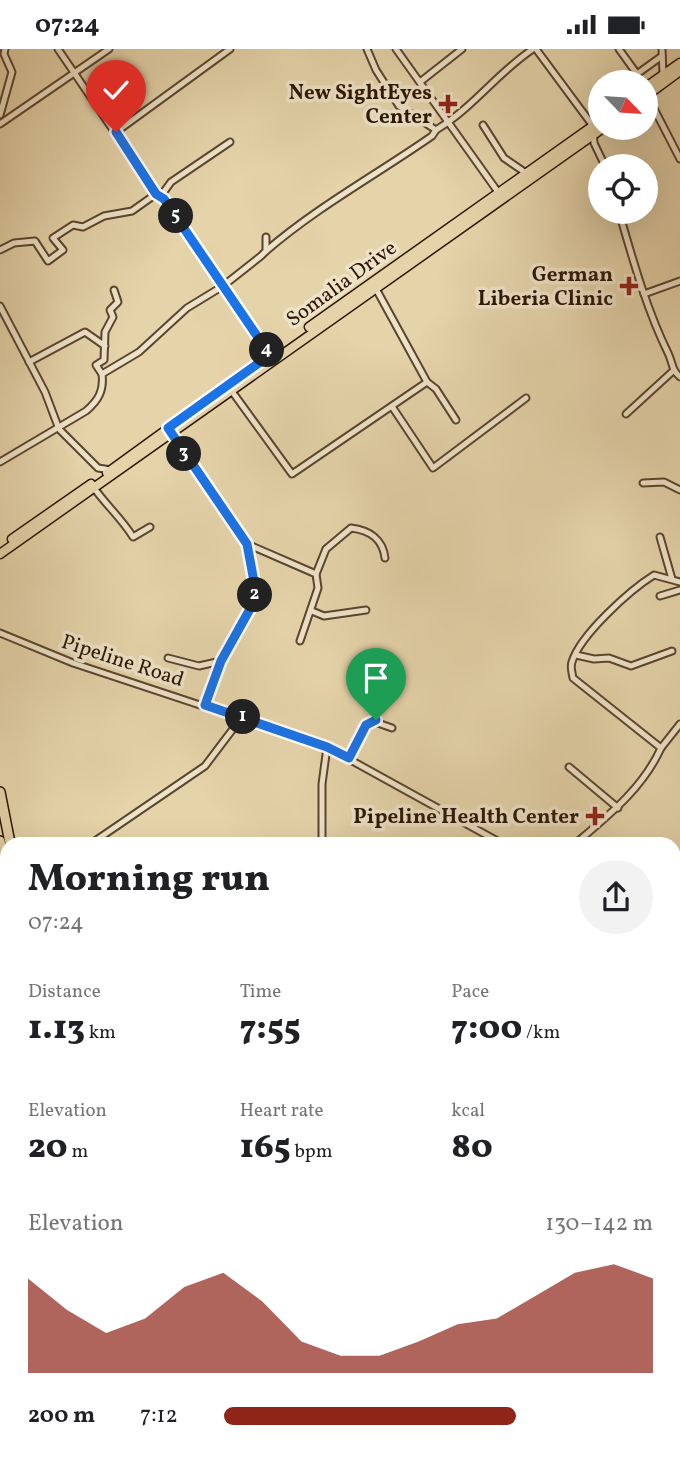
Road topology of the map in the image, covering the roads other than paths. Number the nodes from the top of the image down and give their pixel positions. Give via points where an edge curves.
1 (5, 49) edge
2 (58, 49) edge
3 (109, 49) edge
4 (230, 49) edge
5 (360, 49) edge
6 (396, 49) edge
7 (462, 49) edge
8 (535, 49) edge
9 (619, 49) edge
10 (662, 49) edge
11 (368, 50) edge
12 (662, 56) junction
13 (680, 63) edge
14 (634, 70) edge
15 (643, 70) edge
16 (680, 71) edge
17 (75, 73) junction
18 (663, 74) junction
19 (658, 80) edge
20 (419, 82) junction
21 (658, 85) edge
22 (0, 115) edge
23 (658, 116) edge
24 (588, 118) edge
25 (449, 122) junction
26 (0, 124) edge
27 (483, 125) dead end
28 (436, 130) junction
29 (116, 132) junction
30 (588, 132) edge
31 (588, 132) edge
32 (230, 142) dead end
33 (680, 159) edge
34 (526, 173) junction
35 (498, 191) junction
36 (156, 194) junction
37 (164, 199) junction
38 (623, 224) edge
39 (266, 237) dead end
40 (0, 250) edge
41 (266, 251) junction
42 (680, 281) edge
43 (223, 286) junction
44 (375, 287) junction
45 (114, 290) dead end
46 (644, 294) junction
47 (0, 306) edge
48 (106, 346) junction
49 (270, 355) junction
50 (29, 362) junction
51 (673, 370) junction
52 (102, 374) junction
53 (680, 377) edge
54 (427, 382) junction
55 (231, 390) junction
56 (526, 398) dead end
57 (393, 408) junction
58 (626, 414) dead end
59 (456, 420) dead end
60 (60, 429) junction
61 (170, 431) junction
62 (0, 462) edge
63 (111, 470) junction
64 (642, 483) dead end
65 (94, 488) junction
66 (680, 490) edge
67 (150, 527) dead end
68 (660, 537) dead end
69 (247, 544) junction
70 (0, 548) edge
71 (0, 554) edge
72 (385, 558) dead end
73 (316, 574) junction
74 (672, 579) junction
75 (680, 582) edge
76 (680, 590) edge
77 (660, 596) dead end
78 (366, 610) dead end
79 (312, 611) junction
80 (0, 633) edge
81 (300, 641) dead end
82 (673, 651) dead end
83 (576, 655) junction
84 (168, 658) dead end
85 (221, 661) junction
86 (205, 705) junction
87 (242, 717) junction
88 (680, 723) edge
89 (393, 728) dead end
90 (327, 747) junction
91 (661, 748) junction
92 (349, 758) junction
93 (569, 767) dead end
94 (0, 792) edge
95 (618, 808) junction
96 (9, 837) edge
97 (101, 837) edge
98 (322, 837) edge
99 (490, 837) edge
100 (583, 837) edge

1 - 22 street via 12,72
2 - 17 street
3 - 17 street
4 - 29 street
5 - 11 street
6 - 20 street
7 - 20 street
8 - 24 street
8 - 25 street via 500,72 479,99
9 - 14 street
10 - 12 street
11 - 28 street via 399,106
12 - 15 street
12 - 18 street
13 - 18 main road
16 - 21 main road
17 - 26 street
17 - 29 street
18 - 19 main road
20 - 25 street
23 - 33 street
25 - 28 street
25 - 35 street
27 - 34 street via 504,158
28 - 41 street via 382,171 304,218
29 - 36 street
30 - 34 main road, Somalia Drive
31 - 44 main road, Somalia Drive
32 - 37 street via 171,182
34 - 35 main road, Somalia Drive
35 - 49 main road, Somalia Drive
36 - 37 street
36 - 40 street via 132,211 69,227 53,238 63,250 48,261 35,241
37 - 43 street
38 - 46 street
39 - 41 street
41 - 43 street
42 - 46 street
43 - 49 street
43 - 52 street via 187,307 139,352
44 - 54 street
44 - 55 main road, Somalia Drive
45 - 48 street via 118,302 110,310 113,317 105,332
46 - 51 street
47 - 50 street
48 - 50 street via 85,333
48 - 52 street via 104,360 96,365
49 - 61 main road, Somalia Drive
50 - 60 street
51 - 53 street
51 - 58 street
52 - 60 street via 104,386 94,405
54 - 57 street
54 - 59 street
55 - 57 street via 292,474
55 - 61 main road, Somalia Drive
56 - 57 street via 433,468
60 - 62 street
60 - 63 street via 98,468
61 - 63 main road, Somalia Drive
61 - 65 main road, Somalia Drive
61 - 69 street
63 - 70 main road, Somalia Drive
64 - 66 street via 664,482
65 - 67 street via 132,537
65 - 71 main road, Somalia Drive
68 - 74 street
69 - 73 street
69 - 85 street via 255,594
72 - 73 street via 374,535 351,528 326,549
73 - 79 street
74 - 75 street
74 - 83 street via 654,575 640,585 596,627
76 - 77 street
78 - 79 street via 324,616
79 - 81 street
80 - 86 street, Pipeline Road via 73,663
82 - 83 street via 631,666 609,658
83 - 91 street via 573,678
84 - 85 street via 198,666
85 - 86 street
86 - 87 street, Pipeline Road
87 - 90 street, Pipeline Road
87 - 97 street via 205,766
88 - 91 street
89 - 92 street via 372,721 366,725
90 - 92 street, Pipeline Road
90 - 98 street
91 - 95 street via 647,776
92 - 99 street, Pipeline Road
93 - 95 street
94 - 96 highway
95 - 100 street

